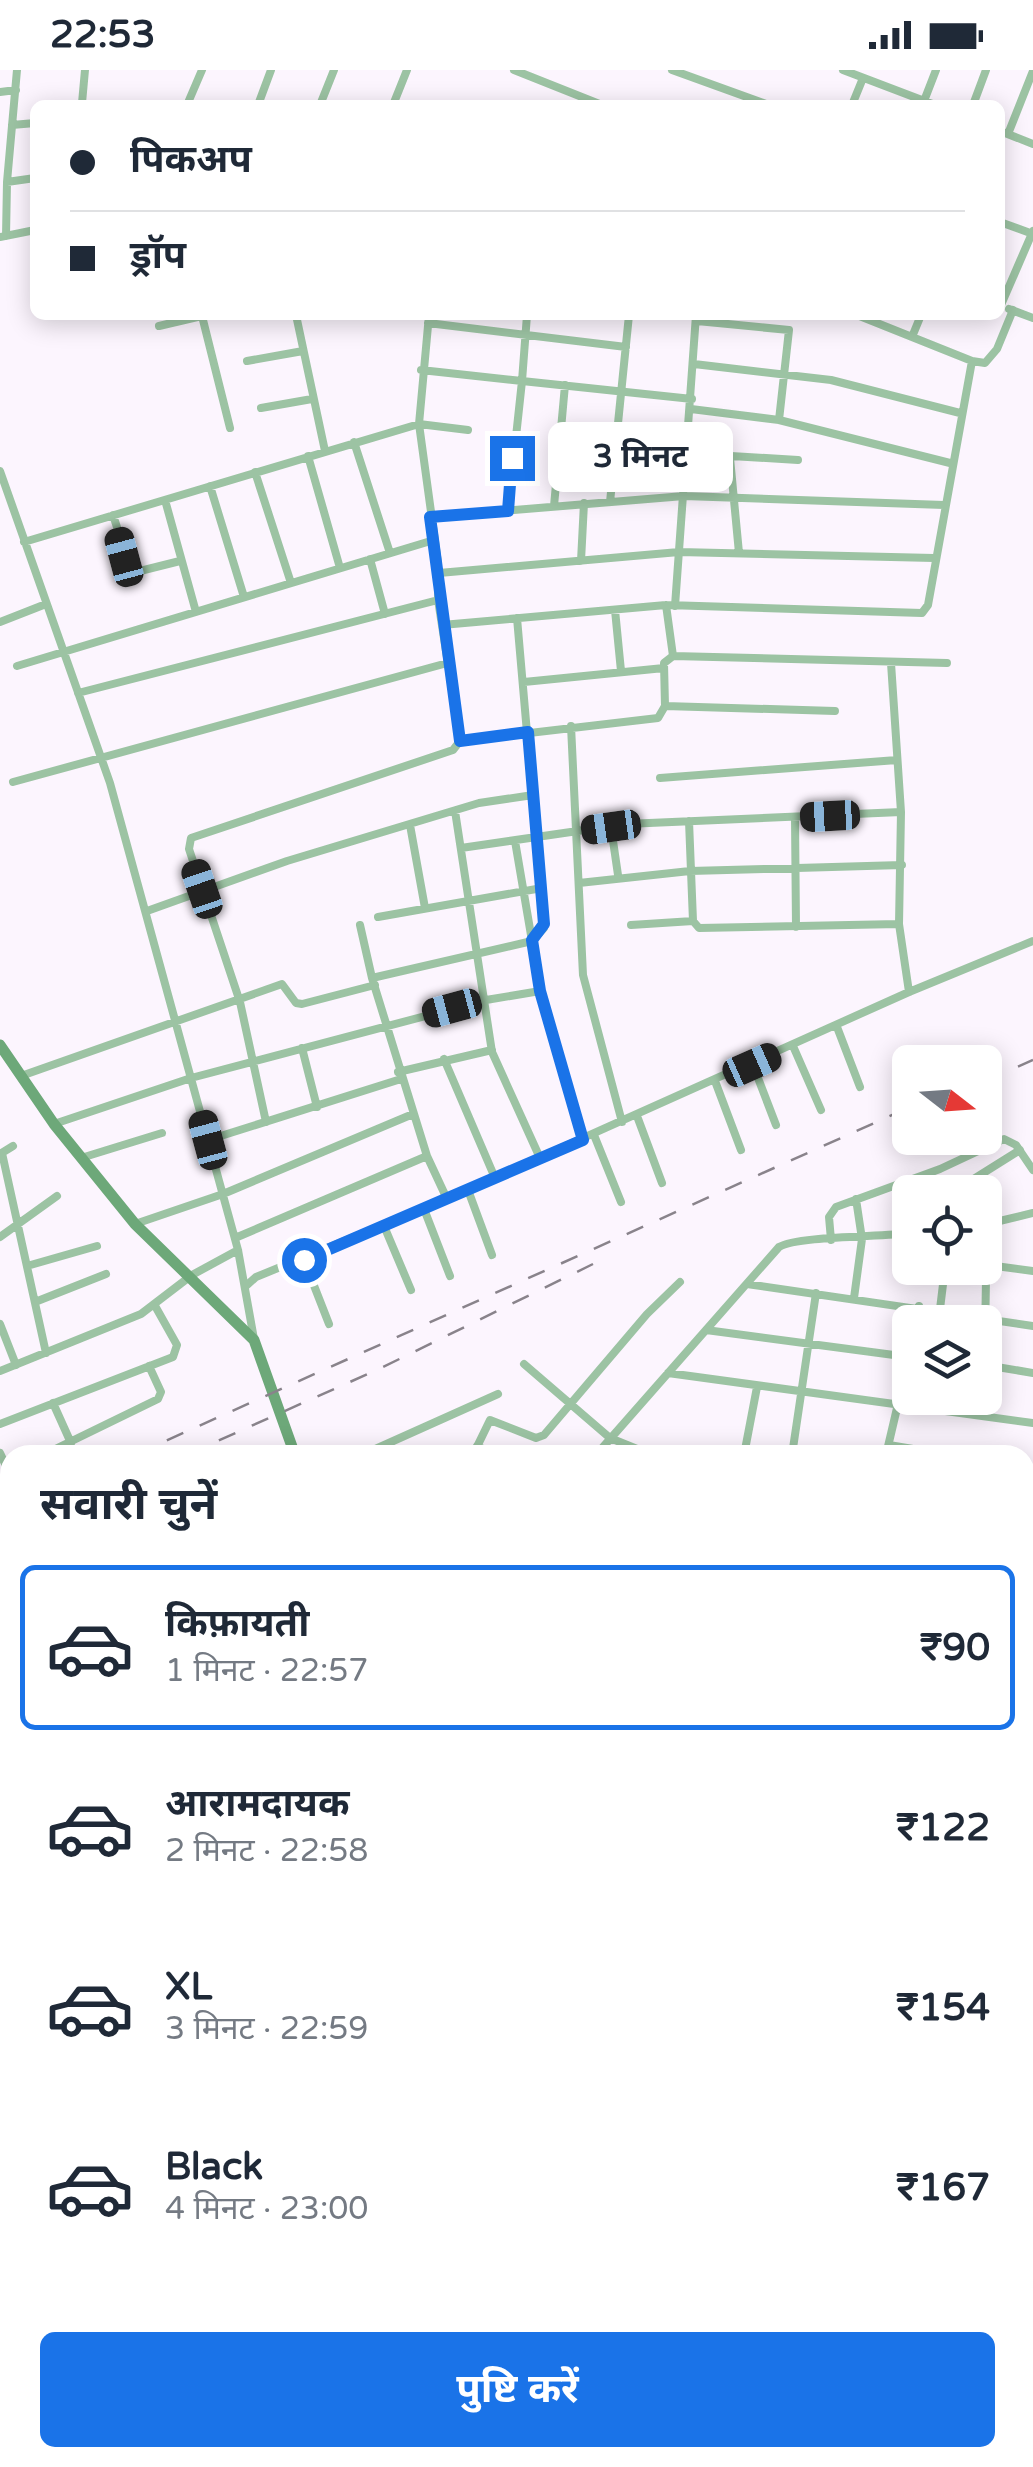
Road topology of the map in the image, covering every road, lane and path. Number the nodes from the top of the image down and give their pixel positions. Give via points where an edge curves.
1 (18, 70) edge
2 (85, 70) edge
3 (202, 70) edge
4 (271, 70) edge
5 (334, 70) edge
6 (407, 70) edge
7 (514, 70) edge
8 (672, 70) edge
9 (843, 70) edge
10 (875, 70) edge
11 (936, 70) edge
12 (986, 70) edge
13 (1033, 71) edge
14 (867, 80) junction
15 (16, 90) junction
16 (0, 92) edge
17 (82, 100) edge
18 (189, 100) edge
19 (260, 100) edge
20 (322, 100) edge
21 (395, 100) edge
22 (589, 100) edge
23 (755, 100) edge
24 (855, 100) edge
25 (921, 100) edge
26 (924, 100) edge
27 (975, 100) edge
28 (30, 123) edge
29 (12, 125) junction
30 (1005, 131) edge
31 (1005, 133) edge
32 (1033, 144) edge
33 (30, 179) edge
34 (7, 182) junction
35 (1005, 224) edge
36 (30, 231) edge
37 (1033, 233) edge
38 (3, 236) edge
39 (1005, 296) edge
40 (1005, 307) edge
41 (1013, 310) junction
42 (1033, 318) edge
43 (184, 320) edge
44 (205, 320) edge
45 (297, 320) edge
46 (428, 320) edge
47 (435, 320) edge
48 (526, 320) edge
49 (629, 320) edge
50 (696, 320) edge
51 (714, 320) edge
52 (870, 320) edge
53 (919, 320) edge
54 (159, 326) dead end
55 (526, 333) junction
56 (912, 337) junction
57 (626, 347) junction
58 (303, 350) junction
59 (247, 361) dead end
60 (972, 362) junction
61 (694, 364) junction
62 (422, 370) junction
63 (784, 374) junction
64 (522, 381) junction
65 (564, 386) junction
66 (622, 391) junction
67 (692, 398) junction
68 (312, 399) junction
69 (261, 408) dead end
70 (691, 409) junction
71 (960, 413) junction
72 (778, 420) junction
73 (419, 424) junction
74 (230, 428) dead end
75 (468, 430) dead end
76 (354, 442) junction
77 (616, 449) junction
78 (325, 451) junction
79 (308, 456) junction
80 (686, 456) junction
81 (730, 458) junction
82 (798, 460) dead end
83 (558, 461) junction
84 (950, 464) junction
85 (613, 468) junction
86 (255, 472) junction
87 (0, 474) edge
88 (210, 486) junction
89 (684, 496) junction
90 (734, 496) junction
91 (165, 500) junction
92 (610, 502) junction
93 (584, 503) junction
94 (944, 505) junction
95 (554, 506) junction
96 (508, 511) junction
97 (113, 515) junction
98 (430, 517) junction
99 (434, 540) junction
100 (24, 542) junction
101 (679, 552) junction
102 (390, 553) junction
103 (740, 553) junction
104 (934, 558) junction
105 (370, 560) junction
106 (180, 561) junction
107 (581, 561) junction
108 (340, 568) junction
109 (439, 573) junction
110 (291, 583) junction
111 (244, 597) junction
112 (438, 600) junction
113 (46, 604) junction
114 (670, 605) junction
115 (615, 610) junction
116 (196, 612) junction
117 (385, 614) junction
118 (517, 618) junction
119 (0, 622) edge
120 (442, 625) junction
121 (64, 652) junction
122 (672, 656) junction
123 (450, 662) junction
124 (947, 662) dead end
125 (891, 664) junction
126 (17, 666) dead end
127 (664, 668) junction
128 (620, 671) junction
129 (524, 682) junction
130 (78, 693) junction
131 (665, 706) junction
132 (835, 711) dead end
133 (570, 726) junction
134 (528, 732) junction
135 (460, 741) junction
136 (101, 758) junction
137 (897, 760) junction
138 (660, 778) dead end
139 (13, 782) dead end
140 (533, 795) junction
141 (456, 810) junction
142 (901, 812) junction
143 (795, 818) junction
144 (689, 820) junction
145 (410, 824) junction
146 (611, 827) junction
147 (574, 832) junction
148 (538, 838) junction
149 (515, 841) junction
150 (460, 848) junction
151 (902, 865) junction
152 (795, 868) junction
153 (690, 871) junction
154 (618, 875) junction
155 (579, 883) junction
156 (542, 888) junction
157 (202, 889) junction
158 (522, 891) junction
159 (468, 898) junction
160 (424, 908) junction
161 (146, 911) junction
162 (378, 917) dead end
163 (693, 921) junction
164 (899, 924) junction
165 (360, 925) dead end
166 (631, 925) dead end
167 (796, 927) junction
168 (532, 940) junction
169 (1033, 942) edge
170 (474, 951) junction
171 (373, 982) junction
172 (540, 991) junction
173 (909, 992) junction
174 (486, 1000) junction
175 (240, 1002) junction
176 (176, 1025) junction
177 (386, 1026) junction
178 (838, 1027) junction
179 (0, 1045) edge
180 (794, 1046) junction
181 (302, 1048) junction
182 (492, 1050) junction
183 (444, 1059) junction
184 (252, 1062) junction
185 (752, 1065) junction
186 (400, 1075) junction
187 (21, 1076) junction
188 (190, 1078) junction
189 (714, 1081) junction
190 (860, 1087) dead end
191 (317, 1107) junction
192 (821, 1110) dead end
193 (413, 1114) junction
194 (637, 1116) junction
195 (266, 1122) junction
196 (622, 1122) junction
197 (54, 1124) junction
198 (776, 1125) dead end
199 (162, 1133) dead end
200 (594, 1135) junction
201 (208, 1140) junction
202 (583, 1140) junction
203 (13, 1146) dead end
204 (741, 1150) dead end
205 (1020, 1150) junction
206 (1, 1153) edge
207 (427, 1156) junction
208 (80, 1158) junction
209 (540, 1158) junction
210 (1033, 1170) edge
211 (980, 1175) edge
212 (494, 1178) junction
213 (662, 1183) dead end
214 (468, 1190) junction
215 (222, 1194) junction
216 (57, 1196) dead end
217 (447, 1199) junction
218 (856, 1199) junction
219 (621, 1202) dead end
220 (424, 1209) junction
221 (1033, 1214) edge
222 (1002, 1221) edge
223 (136, 1224) junction
224 (18, 1226) junction
225 (384, 1226) junction
226 (892, 1235) edge
227 (0, 1237) edge
228 (234, 1238) junction
229 (862, 1239) junction
230 (831, 1240) junction
231 (96, 1246) dead end
232 (238, 1250) junction
233 (492, 1256) dead end
234 (304, 1260) junction
235 (27, 1266) junction
236 (1002, 1267) edge
237 (1033, 1272) edge
238 (106, 1274) dead end
239 (450, 1276) dead end
240 (187, 1278) junction
241 (680, 1282) dead end
242 (747, 1284) junction
243 (247, 1285) junction
244 (411, 1290) dead end
245 (816, 1293) junction
246 (854, 1298) junction
247 (35, 1302) junction
248 (154, 1304) junction
249 (912, 1305) edge
250 (1002, 1320) edge
251 (0, 1324) edge
252 (329, 1324) dead end
253 (1033, 1326) edge
254 (706, 1330) junction
255 (254, 1340) junction
256 (810, 1344) junction
257 (46, 1353) junction
258 (892, 1353) edge
259 (524, 1364) dead end
260 (16, 1365) junction
261 (149, 1366) junction
262 (1002, 1368) edge
263 (0, 1371) edge
264 (668, 1373) junction
265 (1033, 1373) edge
266 (757, 1387) junction
267 (498, 1394) dead end
268 (804, 1394) junction
269 (570, 1401) junction
270 (52, 1403) junction
271 (892, 1405) edge
272 (895, 1415) edge
273 (986, 1415) edge
274 (1033, 1423) edge
275 (0, 1424) edge
276 (610, 1438) junction
277 (71, 1443) junction
278 (889, 1444) joint
279 (66, 1445) edge
280 (291, 1445) edge
281 (384, 1445) edge
282 (478, 1445) edge
283 (604, 1445) edge
284 (627, 1445) edge
285 (746, 1445) edge
286 (794, 1445) edge
287 (895, 1445) edge

1 - 15 street
2 - 17 street
3 - 18 street
4 - 19 street
5 - 20 street
6 - 21 street
7 - 22 street
8 - 23 street
9 - 14 street
10 - 14 street
11 - 26 street
12 - 27 street
13 - 30 street
14 - 24 street
14 - 25 street
15 - 16 street
15 - 29 street
28 - 29 street
29 - 34 street
31 - 32 street
33 - 34 street
34 - 38 street
35 - 37 street
36 - 38 street
37 - 39 street
40 - 41 street
41 - 42 street
41 - 60 street via 992,358
43 - 54 street
44 - 74 street
45 - 58 street
46 - 62 street
47 - 55 street
48 - 55 street
49 - 57 street
50 - 61 street
51 - 63 street via 787,328
52 - 56 street
53 - 56 street
55 - 57 street
55 - 64 street
56 - 60 street
57 - 66 street
58 - 59 street
58 - 68 street
60 - 71 street
61 - 63 street
61 - 67 street
62 - 64 street
62 - 73 street
63 - 71 street
63 - 72 street
64 - 65 street
64 - 96 street
65 - 66 street
65 - 83 street
66 - 67 street
66 - 77 street
67 - 70 street
68 - 69 street
68 - 78 street
70 - 72 street
70 - 80 street
71 - 84 street
72 - 84 street
73 - 75 street
73 - 76 street
73 - 98 street
76 - 78 street
76 - 102 street
77 - 80 street
77 - 85 street
78 - 79 street
79 - 86 street
79 - 108 street
80 - 81 street
80 - 89 street
81 - 82 street
81 - 90 street
83 - 85 street
83 - 95 street
84 - 94 street
85 - 92 street
86 - 88 street
86 - 110 street
87 - 100 street
88 - 91 street
88 - 111 street
89 - 90 street
89 - 92 street
89 - 101 street
90 - 94 street
90 - 103 street
91 - 97 street
91 - 106 street
92 - 93 street
93 - 95 street
93 - 107 street
94 - 104 street
95 - 96 street
96 - 98 street
97 - 100 street
97 - 106 street via 132,573
98 - 99 street
99 - 102 street
99 - 109 street
100 - 113 street
101 - 103 street
101 - 107 street
101 - 114 street
102 - 105 street
103 - 104 street
104 - 114 street via 928,605 918,614
105 - 108 street
105 - 117 street
106 - 116 street
107 - 109 street
108 - 110 street
109 - 112 street
110 - 111 street
111 - 116 street
112 - 117 street
112 - 120 street
113 - 119 street
113 - 121 street
114 - 115 street
114 - 122 street
115 - 118 street
115 - 128 street
116 - 121 street
117 - 130 street
118 - 120 street
118 - 129 street
120 - 123 street
121 - 126 street
121 - 130 street
122 - 125 street
122 - 127 street
123 - 135 street
123 - 136 street
124 - 125 street
125 - 137 street
127 - 128 street
127 - 131 street
128 - 129 street
129 - 134 street
130 - 136 street
131 - 132 street
131 - 133 street via 658,718
133 - 134 street
133 - 147 street
134 - 135 street
134 - 140 street
135 - 157 street via 453,750 197,835 189,849
136 - 139 street
136 - 161 street
137 - 138 street
137 - 142 street
140 - 141 street
140 - 148 street
141 - 145 street
141 - 150 street
142 - 143 street
142 - 151 street
143 - 144 street
143 - 152 street
144 - 146 street
144 - 153 street
145 - 157 street
145 - 160 street
146 - 147 street
146 - 154 street
147 - 148 street
147 - 155 street
148 - 149 street
148 - 156 street
149 - 150 street
149 - 158 street
150 - 159 street
151 - 152 street
151 - 164 street
152 - 153 street
152 - 167 street
153 - 154 street
153 - 163 street
154 - 155 street
155 - 196 street via 584,975
156 - 158 street
156 - 168 street via 544,928
157 - 161 street
157 - 175 street
158 - 159 street
158 - 168 street
159 - 160 street
159 - 170 street
160 - 162 street
161 - 176 street
163 - 166 street
163 - 167 street via 702,929
164 - 167 street
164 - 173 street
165 - 171 street
168 - 170 street
168 - 172 street
169 - 173 street
170 - 171 street
170 - 174 street
171 - 175 street via 302,1004 282,984
171 - 177 street
172 - 174 street
172 - 202 street
173 - 178 street
174 - 177 street
174 - 182 street
175 - 176 street
175 - 184 street
176 - 187 street
176 - 188 street
177 - 181 street
177 - 186 street
178 - 180 street
178 - 190 street
179 - 187 street
180 - 185 street
180 - 192 street
181 - 184 street
181 - 191 street
182 - 183 street
182 - 209 street
183 - 186 street
183 - 212 street
184 - 188 street
184 - 195 street
185 - 189 street
185 - 198 street
186 - 191 street
186 - 193 street
187 - 197 street
188 - 197 street
188 - 201 street
189 - 194 street
189 - 204 street
191 - 195 street
193 - 207 street
193 - 215 street
194 - 196 street
194 - 213 street
195 - 201 street
196 - 200 street
197 - 208 street
199 - 208 street
200 - 202 street
200 - 219 street
201 - 215 street
202 - 209 street
203 - 206 street
205 - 210 street
205 - 211 street
205 - 218 street via 1004,1139
206 - 224 street
207 - 217 street
207 - 228 street
208 - 223 street
209 - 212 street
212 - 214 street
214 - 217 street
214 - 233 street
215 - 223 street
215 - 228 street
216 - 224 street
217 - 220 street
218 - 229 street
218 - 230 street via 830,1211
220 - 225 street
220 - 239 street
221 - 222 street
223 - 240 street
224 - 227 street
224 - 235 street
225 - 234 street
225 - 244 street
226 - 229 street
228 - 232 street
229 - 230 street
229 - 246 street
230 - 242 street via 786,1243
231 - 235 street
232 - 240 street
232 - 243 street
234 - 243 street
234 - 252 street
235 - 247 street
236 - 237 street
238 - 247 street
240 - 248 street
240 - 255 street
241 - 269 street
242 - 245 street
242 - 254 street
243 - 255 street
245 - 246 street
245 - 256 street
246 - 249 street
247 - 257 street
248 - 257 street
248 - 261 street via 177,1348 173,1357
250 - 253 street
251 - 260 street
254 - 256 street
254 - 264 street
255 - 280 street
256 - 258 street
256 - 268 street
257 - 260 street
259 - 269 street
260 - 263 street
261 - 270 street
261 - 277 street via 158,1399
262 - 265 street
264 - 266 street
264 - 276 street
266 - 268 street
266 - 285 street
267 - 281 street
268 - 271 street
268 - 286 street
269 - 276 street
269 - 282 street via 541,1437 490,1420
270 - 275 street
270 - 277 street
272 - 278 street
273 - 274 street
276 - 283 street
276 - 284 street
277 - 279 street
278 - 287 street

